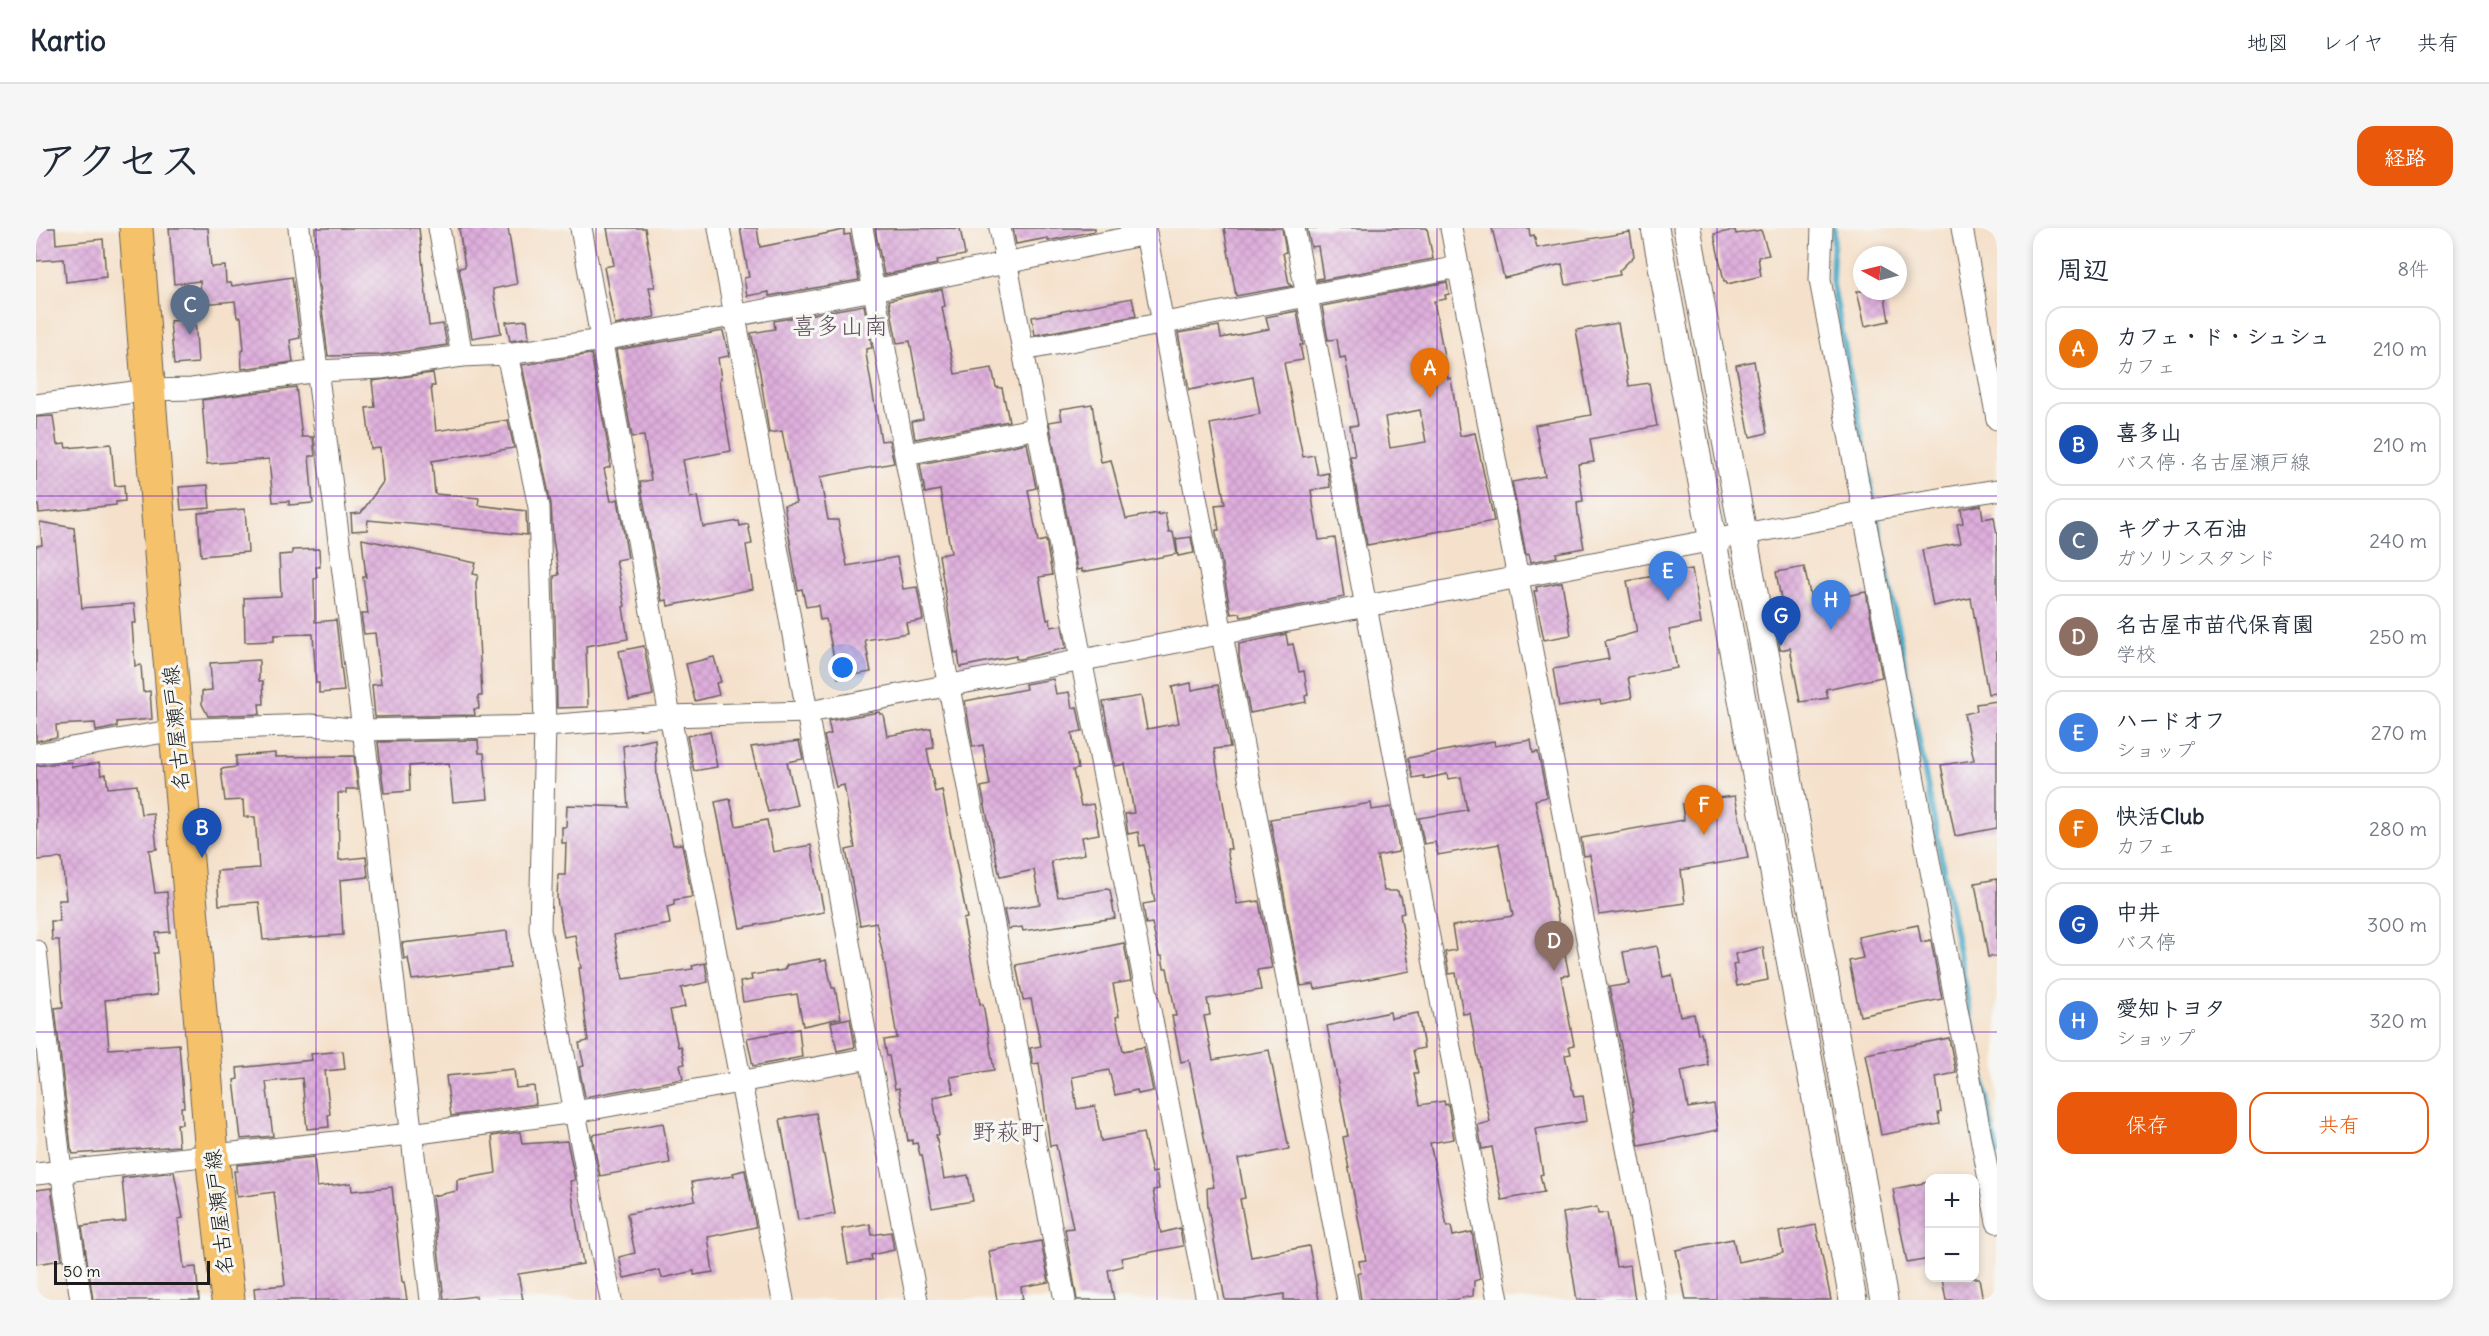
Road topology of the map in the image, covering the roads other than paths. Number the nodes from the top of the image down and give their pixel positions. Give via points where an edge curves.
1 (136, 228) edge
2 (299, 228) edge
3 (439, 228) edge
4 (580, 228) edge
5 (719, 228) edge
6 (862, 228) edge
7 (1000, 228) edge
8 (1294, 228) edge
9 (1451, 228) edge
10 (1655, 228) edge
11 (1687, 228) edge
12 (1822, 228) edge
13 (1962, 228) edge
14 (1146, 231) edge
15 (1006, 263) junction
16 (1459, 267) junction
17 (874, 290) junction
18 (1308, 296) junction
19 (737, 315) junction
20 (1164, 324) junction
21 (602, 340) junction
22 (1023, 350) junction
23 (507, 354) junction
24 (462, 356) junction
25 (318, 371) junction
26 (149, 390) junction
27 (36, 405) edge
28 (1997, 419) edge
29 (1038, 428) junction
30 (906, 454) junction
31 (1997, 490) edge
32 (1870, 510) junction
33 (1743, 535) junction
34 (1713, 541) junction
35 (1517, 578) junction
36 (1365, 608) junction
37 (1222, 633) junction
38 (1081, 659) junction
39 (949, 684) junction
40 (808, 712) junction
41 (670, 716) junction
42 (545, 726) junction
43 (176, 730) junction
44 (362, 730) junction
45 (36, 754) edge
46 (36, 951) edge
47 (870, 1058) junction
48 (741, 1083) junction
49 (574, 1112) junction
50 (411, 1134) junction
51 (212, 1154) junction
52 (61, 1170) junction
53 (36, 1174) edge
54 (1997, 1222) edge
55 (81, 1300) edge
56 (228, 1300) edge
57 (431, 1300) edge
58 (611, 1300) edge
59 (783, 1300) edge
60 (918, 1300) edge
61 (1065, 1300) edge
62 (1207, 1300) edge
63 (1348, 1300) edge
64 (1498, 1300) edge
65 (1656, 1300) edge
66 (1853, 1300) edge
67 (1884, 1300) edge

1 - 26 main road, 名古屋瀬戸線
2 - 25 street
3 - 24 street
4 - 21 street
5 - 19 street
6 - 17 street
7 - 15 street
8 - 18 street
9 - 16 street
10 - 34 street
11 - 33 street
12 - 32 street via 1820,280
13 - 28 street
14 - 15 street
14 - 20 street
15 - 17 street
15 - 22 street
16 - 18 street
16 - 35 street
17 - 19 street
17 - 30 street
18 - 20 street
18 - 36 street
19 - 21 street
19 - 40 street
20 - 22 street
20 - 37 street
21 - 23 street
21 - 41 street
22 - 29 street
23 - 24 street
23 - 42 street via 539,507
24 - 25 street via 381,368
25 - 26 street via 192,389
25 - 44 street
26 - 27 street
26 - 43 main road, 名古屋瀬戸線
29 - 30 street
29 - 38 street
30 - 39 street
31 - 32 street
32 - 33 street
32 - 54 street
33 - 34 street
33 - 67 street
34 - 35 street
34 - 66 street
35 - 36 street
35 - 65 street
36 - 37 street
36 - 64 street
37 - 38 street
37 - 63 street
38 - 39 street
38 - 62 street
39 - 40 street
39 - 61 street
40 - 41 street
40 - 47 street
41 - 42 street
41 - 48 street
42 - 44 street
42 - 49 street via 540,930
43 - 44 street via 311,725
43 - 45 street
43 - 51 main road, 名古屋瀬戸線
44 - 50 street
46 - 52 street
47 - 48 street
47 - 60 street
48 - 49 street
48 - 59 street
49 - 50 street
49 - 58 street
50 - 51 street
50 - 57 street
51 - 52 street
51 - 56 main road, 名古屋瀬戸線
52 - 53 street
52 - 55 street

